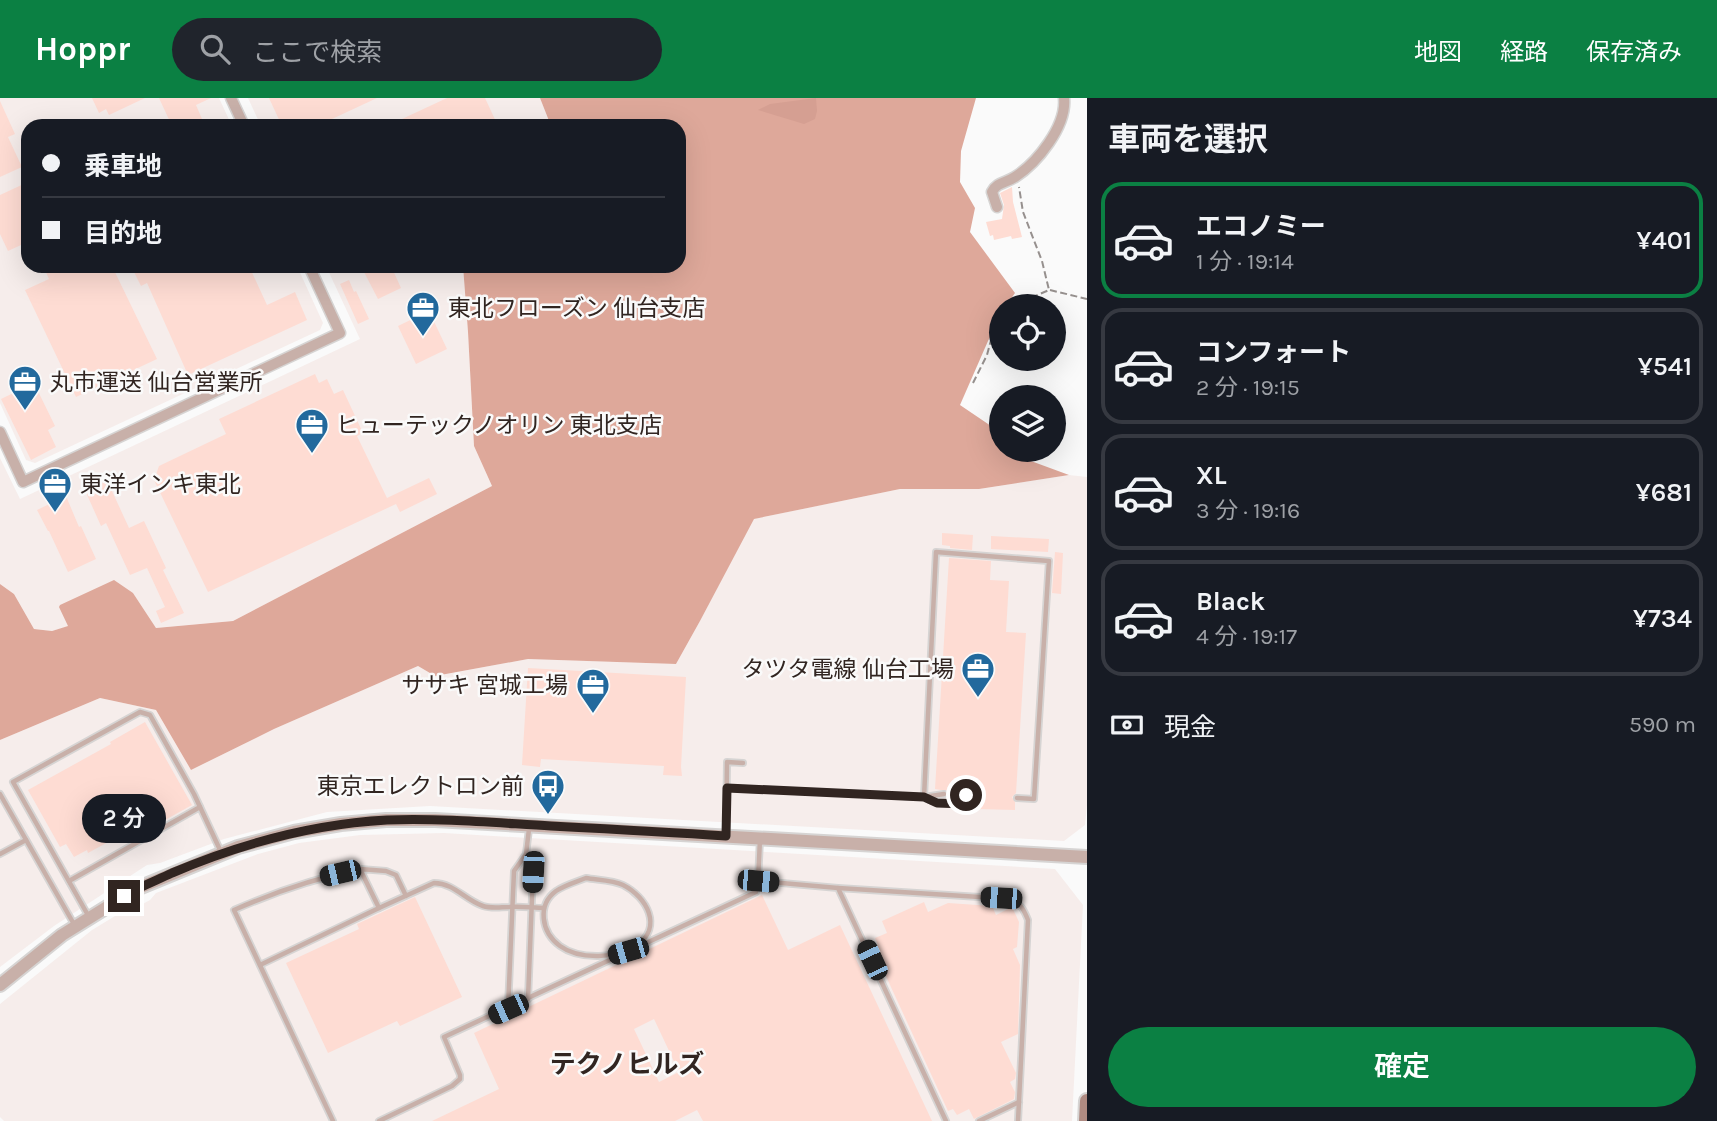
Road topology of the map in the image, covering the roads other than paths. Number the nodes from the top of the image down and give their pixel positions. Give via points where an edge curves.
1 (231, 98) edge
2 (1064, 98) edge
3 (241, 119) edge
4 (997, 207) dead end
5 (312, 273) edge
6 (0, 432) edge
7 (743, 763) dead end
8 (727, 788) junction
9 (0, 794) edge
10 (944, 794) dead end
11 (951, 794) dead end
12 (966, 795) junction
13 (977, 796) dead end
14 (924, 797) junction
15 (1017, 798) dead end
16 (200, 807) junction
17 (530, 824) junction
18 (726, 836) junction
19 (760, 838) junction
20 (26, 840) junction
21 (222, 853) junction
22 (0, 854) edge
23 (526, 854) junction
24 (1087, 857) edge
25 (360, 869) junction
26 (69, 881) junction
27 (758, 881) junction
28 (838, 888) junction
29 (406, 896) junction
30 (513, 907) junction
31 (379, 908) junction
32 (531, 908) junction
33 (544, 908) junction
34 (90, 917) junction
35 (76, 926) junction
36 (628, 951) junction
37 (260, 965) junction
38 (0, 985) edge
39 (528, 999) junction
40 (508, 1009) junction
41 (1087, 1101) edge
42 (1018, 1102) junction
43 (333, 1121) edge
44 (379, 1121) edge
45 (946, 1121) edge
46 (979, 1121) edge
47 (1018, 1121) edge
48 (1086, 1121) edge

1 - 3 street
2 - 4 street via 1049,143 1018,176 994,187
5 - 6 street via 341,333 23,482
7 - 8 lane via 727,762
8 - 14 lane
8 - 18 lane
9 - 20 lane
10 - 14 lane
11 - 12 lane
12 - 13 lane
12 - 14 lane via 965,804 937,803
14 - 15 lane via 936,552 1049,561 1034,799
16 - 21 lane
16 - 26 lane
16 - 26 lane via 150,715 140,712 13,782
17 - 18 street
17 - 21 street via 352,823 294,832
17 - 23 lane
18 - 19 street
19 - 24 street
19 - 27 lane
20 - 22 lane
20 - 35 lane
21 - 34 street via 136,889
23 - 30 lane via 514,871
23 - 32 lane via 533,872
25 - 29 lane via 396,875
25 - 31 lane
25 - 37 lane via 293,886 234,910
26 - 34 lane
27 - 28 lane
27 - 36 lane via 756,892
28 - 42 lane via 1011,899 1024,909 1028,920
28 - 45 lane
29 - 30 lane via 440,883 485,906
29 - 31 lane
30 - 32 lane
30 - 40 lane
31 - 37 lane
32 - 33 lane
32 - 39 lane
33 - 36 lane via 543,920 560,947 594,956
33 - 36 lane via 555,892 586,878 622,884 647,905 651,919 641,943
34 - 35 street
35 - 38 street
36 - 39 lane
37 - 43 lane
39 - 40 lane
40 - 44 lane via 444,1037 460,1075 456,1084
41 - 48 main road
42 - 46 lane
42 - 47 lane

